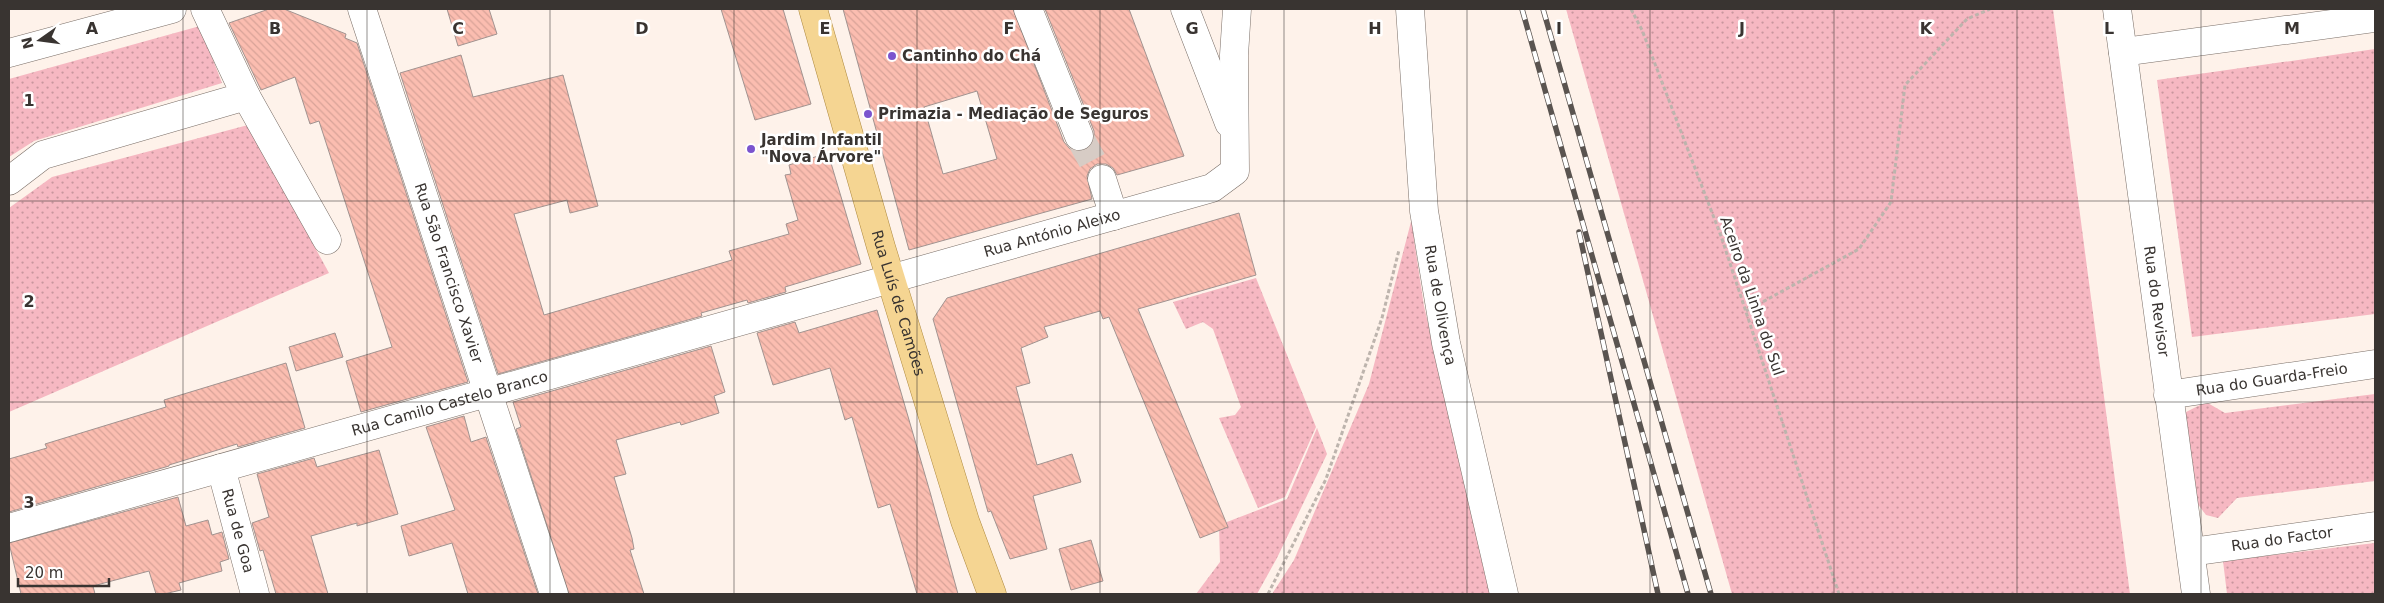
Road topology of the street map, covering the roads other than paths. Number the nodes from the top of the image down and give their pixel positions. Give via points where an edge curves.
1 (172, 9) edge
2 (205, 9) edge
3 (362, 9) edge
4 (812, 9) edge
5 (1028, 9) edge
6 (1185, 9) edge
7 (1237, 9) edge
8 (1410, 9) edge
9 (2118, 9) edge
10 (2375, 18) edge
11 (2123, 52) junction
12 (9, 53) edge
13 (246, 96) junction
14 (1079, 136) tunnel mouth
15 (1234, 138) junction
16 (1102, 179) tunnel mouth
17 (9, 182) edge
18 (1114, 216) junction
19 (327, 240) dead end
20 (891, 278) junction
21 (2375, 364) edge
22 (488, 392) junction
23 (2168, 395) junction
24 (220, 468) junction
25 (2375, 526) edge
26 (9, 528) edge
27 (2191, 552) junction
28 (255, 594) edge
29 (554, 594) edge
30 (992, 594) edge
31 (1504, 594) edge
32 (2196, 594) edge

1 - 12 street
2 - 13 street
3 - 22 street, Rua São Francisco Xavier
4 - 20 main road, Rua Luís de Camões
5 - 14 street
6 - 15 street
7 - 15 street
8 - 31 street, Rua de Olivença via 1424,211 1446,343
9 - 11 street, Rua do Revisor
10 - 11 street
11 - 23 street, Rua do Revisor
13 - 17 street via 44,155
13 - 19 street
15 - 18 street, Rua António Aleixo via 1234,171 1212,188
16 - 18 street
18 - 20 street, Rua António Aleixo
20 - 22 street, Rua Camilo Castelo Branco
20 - 30 main road, Rua Luís de Camões via 965,521
21 - 23 street, Rua do Guarda-Freio
22 - 24 street, Rua Camilo Castelo Branco
22 - 29 street, Rua São Francisco Xavier
23 - 27 street, Rua do Revisor
24 - 26 street, Rua Camilo Castelo Branco
24 - 28 street, Rua de Goa
25 - 27 street, Rua do Factor
27 - 32 street, Rua do Revisor

